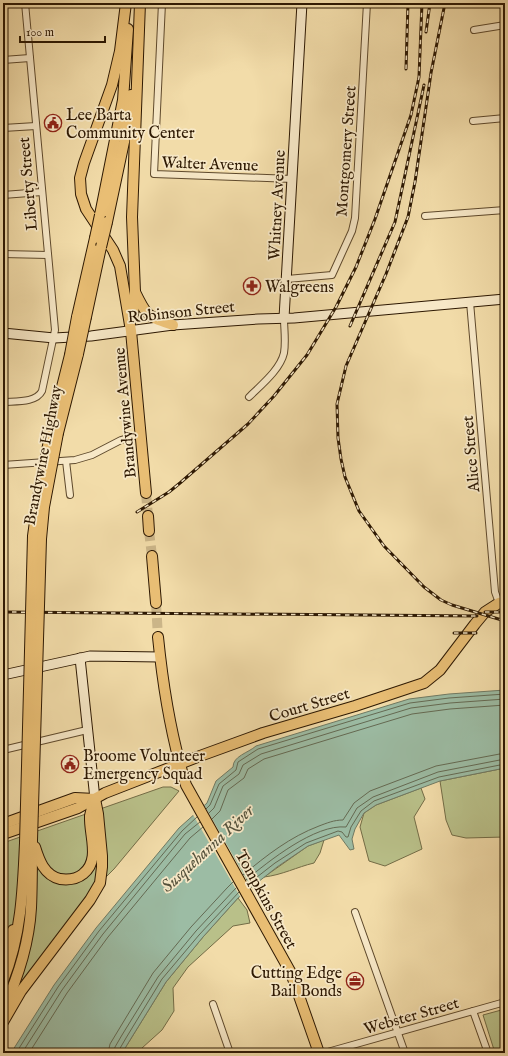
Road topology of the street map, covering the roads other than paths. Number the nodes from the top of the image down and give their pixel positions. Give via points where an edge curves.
1 (25, 3) edge
2 (126, 3) edge
3 (130, 3) edge
4 (140, 3) edge
5 (162, 3) edge
6 (302, 3) edge
7 (366, 3) edge
8 (505, 25) edge
9 (474, 30) dead end
10 (30, 58) junction
11 (3, 60) edge
12 (505, 118) edge
13 (473, 121) dead end
14 (36, 126) junction
15 (3, 128) edge
16 (293, 179) junction
17 (42, 192) junction
18 (3, 195) edge
19 (505, 210) edge
20 (425, 216) dead end
21 (104, 219) junction
22 (3, 254) edge
23 (48, 255) junction
24 (287, 278) junction
25 (134, 292) junction
26 (505, 299) edge
27 (470, 302) junction
28 (82, 317) junction
29 (284, 318) junction
30 (173, 325) junction
31 (131, 331) junction
32 (3, 333) edge
33 (54, 338) junction
34 (249, 397) dead end
35 (3, 402) edge
36 (141, 434) junction
37 (66, 461) junction
38 (3, 465) edge
39 (146, 493) tunnel mouth
40 (70, 495) dead end
41 (148, 516) tunnel mouth
42 (150, 531) tunnel mouth
43 (152, 556) tunnel mouth
44 (502, 602) edge
45 (156, 603) tunnel mouth
46 (158, 637) tunnel mouth
47 (160, 657) junction
48 (80, 658) junction
49 (3, 675) edge
50 (87, 730) junction
51 (3, 750) edge
52 (180, 764) junction
53 (94, 799) junction
54 (3, 824) edge
55 (3, 834) edge
56 (29, 842) junction
57 (24, 880) junction
58 (355, 912) dead end
59 (3, 949) edge
60 (3, 981) edge
61 (505, 1002) edge
62 (213, 1004) dead end
63 (3, 1010) edge
64 (473, 1011) junction
65 (3, 1022) edge
66 (398, 1032) junction
67 (230, 1053) edge
68 (319, 1053) edge
69 (324, 1053) edge
70 (405, 1053) edge
71 (488, 1053) edge

1 - 10 street, Liberty Street
2 - 31 main road via 120,51 112,85 84,163 80,186 86,209 117,258
3 - 21 main road, Brandywine Highway via 126,76
4 - 21 main road, Brandywine Highway via 128,121 117,179
4 - 25 main road via 132,217
5 - 16 street, Walter Avenue via 154,174
6 - 16 street, Whitney Avenue
7 - 24 street, Montgomery Street via 355,218 352,231 332,275
8 - 9 street
10 - 11 street
10 - 14 street, Liberty Street
12 - 13 street
14 - 15 street
14 - 17 street, Liberty Street
16 - 24 street, Whitney Avenue
17 - 18 street
17 - 23 street, Liberty Street
19 - 20 street
21 - 28 main road, Brandywine Highway, bridge via 101,248
21 - 28 main road, Brandywine Highway, bridge via 95,238
22 - 23 street
23 - 33 street, Liberty Street
24 - 29 street, Whitney Avenue
25 - 30 main road via 147,314
25 - 31 main road
26 - 27 street, Robinson Street
27 - 29 street, Robinson Street
27 - 44 street, Alice Street via 495,592
28 - 56 main road, Brandywine Highway, bridge via 40,485 33,536
29 - 30 street, Robinson Street
29 - 34 street, Whitney Avenue via 282,356 272,372
30 - 31 street, Robinson Street
31 - 33 street, Robinson Street
31 - 36 main road, Brandywine Avenue
32 - 33 street, Robinson Street
33 - 35 street, Liberty Street via 39,396 31,400
36 - 37 street via 121,440 84,458
36 - 39 main road, Brandywine Avenue
37 - 38 street
37 - 40 street
41 - 42 main road
43 - 45 main road
44 - 52 main road, Court Street via 479,618 440,670 424,683 263,733
46 - 47 main road
47 - 48 street
47 - 52 main road via 164,691
48 - 49 street
48 - 50 street
50 - 51 street
50 - 53 street
52 - 53 main road, Court Street
52 - 68 main road, Tompkins Street via 191,796 291,973
53 - 54 main road, Court Street via 75,798
53 - 55 main road, Court Street via 78,808
53 - 56 main road via 90,815 94,858 83,875 74,879 53,877 45,870
53 - 65 main road via 102,856 100,882 90,900 21,991
56 - 57 main road, Brandywine Highway
56 - 63 main road, Brandywine Highway via 31,908 27,939 16,980
57 - 59 main road via 15,925
57 - 60 main road, Brandywine Highway via 17,936
58 - 66 street
61 - 64 street, Webster Street
62 - 67 street
64 - 66 street, Webster Street
64 - 71 street
66 - 69 street, Webster Street
66 - 70 street

